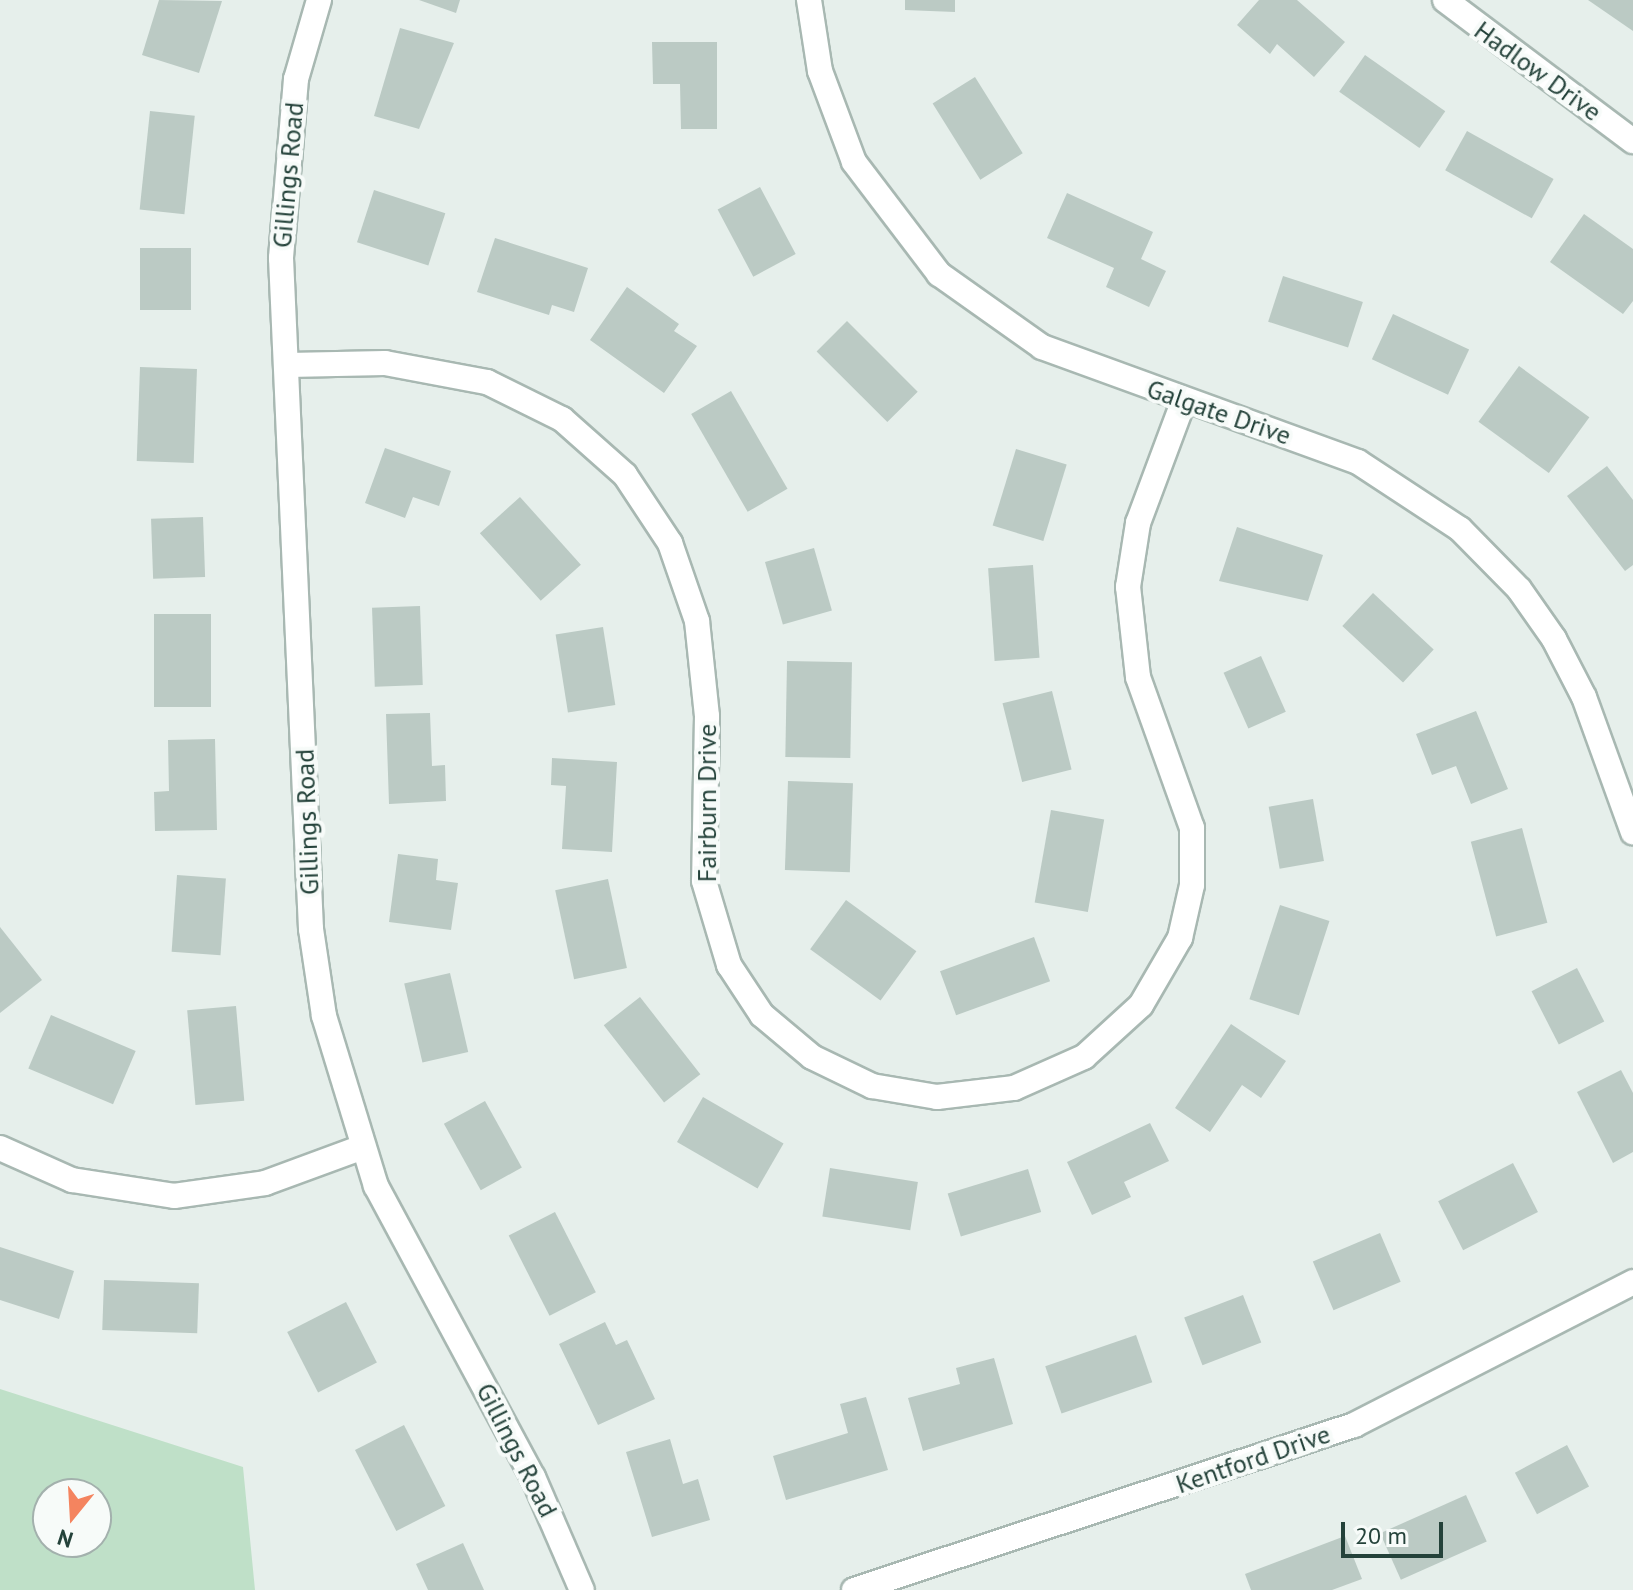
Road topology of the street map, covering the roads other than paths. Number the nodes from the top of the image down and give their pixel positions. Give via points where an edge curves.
1 (319, 0) edge
2 (809, 0) edge
3 (1445, 0) edge
4 (1633, 141) edge
5 (288, 365) junction
6 (1184, 400) junction
7 (1633, 832) edge
8 (0, 1148) edge
9 (360, 1148) junction
10 (1633, 1282) edge
11 (582, 1590) edge
12 (854, 1590) edge

1 - 5 street, Gillings Road via 296,79 284,168
2 - 6 street, Galgate Drive via 820,71 854,162 939,274 1042,347
3 - 4 street, Hadlow Drive
5 - 6 street, Fairburn Drive via 418,366 487,382 562,419 625,475 670,543 697,621 707,716 704,881 729,965 762,1015 812,1057 872,1086 937,1097 1014,1088 1084,1057 1141,1005 1180,938 1192,885 1192,828 1138,677 1128,587 1142,511
5 - 9 street, Gillings Road via 311,929 335,1071
6 - 7 street, Galgate Drive via 1358,462 1460,529 1491,558 1554,639 1584,697
8 - 9 street via 72,1180 174,1196 265,1183
9 - 11 street, Gillings Road via 533,1477
10 - 12 street, Kentford Drive via 1354,1425

